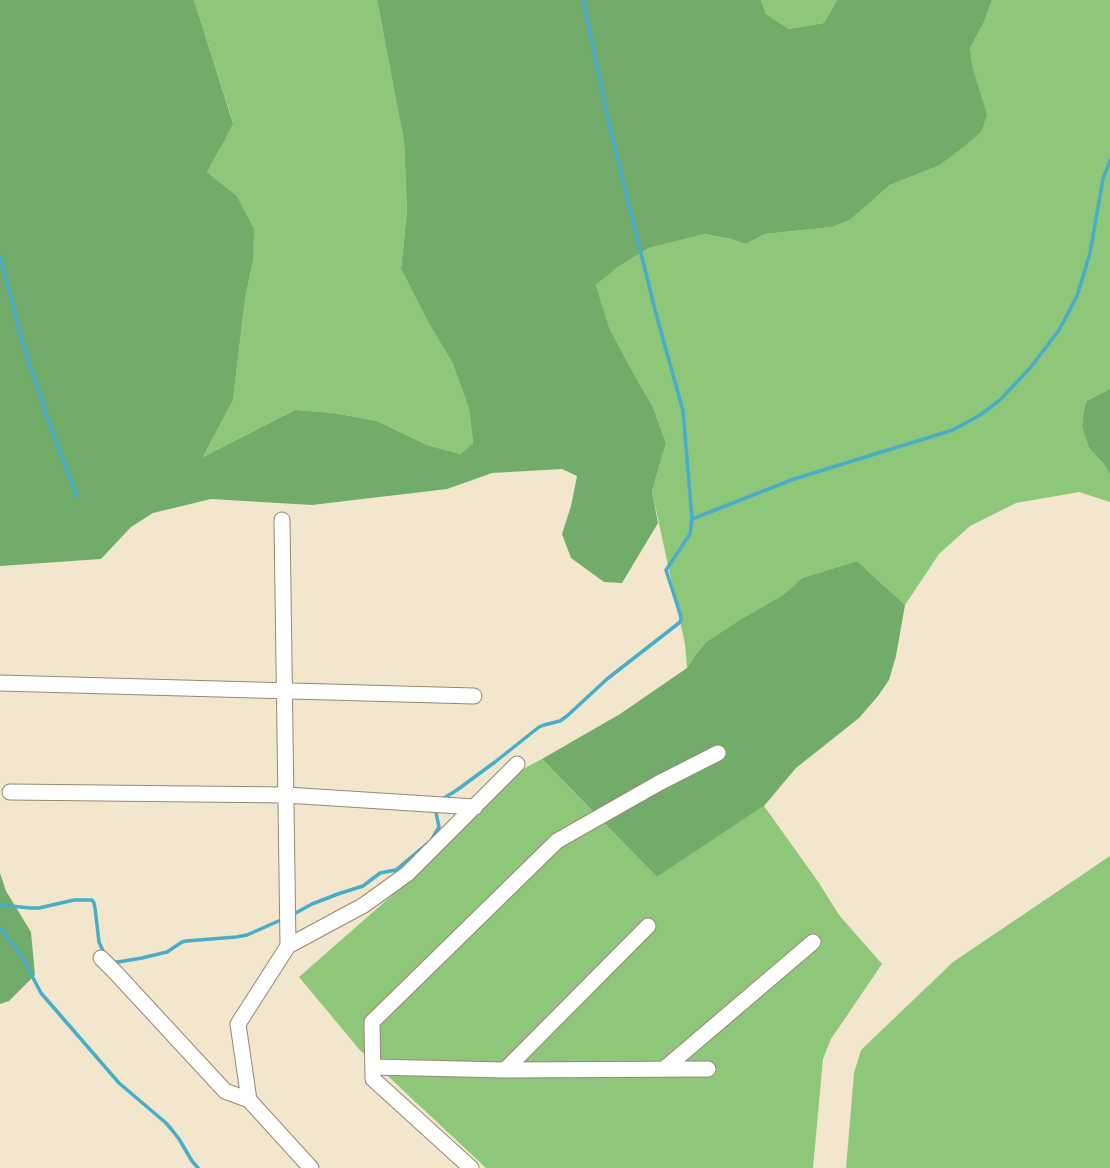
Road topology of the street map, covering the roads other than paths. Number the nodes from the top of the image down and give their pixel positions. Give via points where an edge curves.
1 (282, 520) dead end
2 (0, 684) edge
3 (285, 691) junction
4 (474, 696) dead end
5 (718, 752) dead end
6 (517, 764) dead end
7 (10, 792) dead end
8 (286, 796) junction
9 (475, 807) junction
10 (648, 926) dead end
11 (813, 942) dead end
12 (288, 946) junction
13 (101, 958) dead end
14 (373, 1067) junction
15 (664, 1069) junction
16 (708, 1069) dead end
17 (505, 1070) junction
18 (249, 1100) junction
19 (311, 1168) edge
20 (471, 1168) edge

1 - 3 street
2 - 3 street
3 - 4 street
3 - 8 street
5 - 14 street via 557,841 372,1022
6 - 9 street
7 - 8 street
8 - 9 street
8 - 12 street
9 - 12 street via 407,874 364,905
10 - 17 street
11 - 15 street
12 - 18 street via 238,1024
13 - 18 street via 225,1092
14 - 17 street
14 - 20 street via 373,1079
15 - 16 street
15 - 17 street
18 - 19 street

